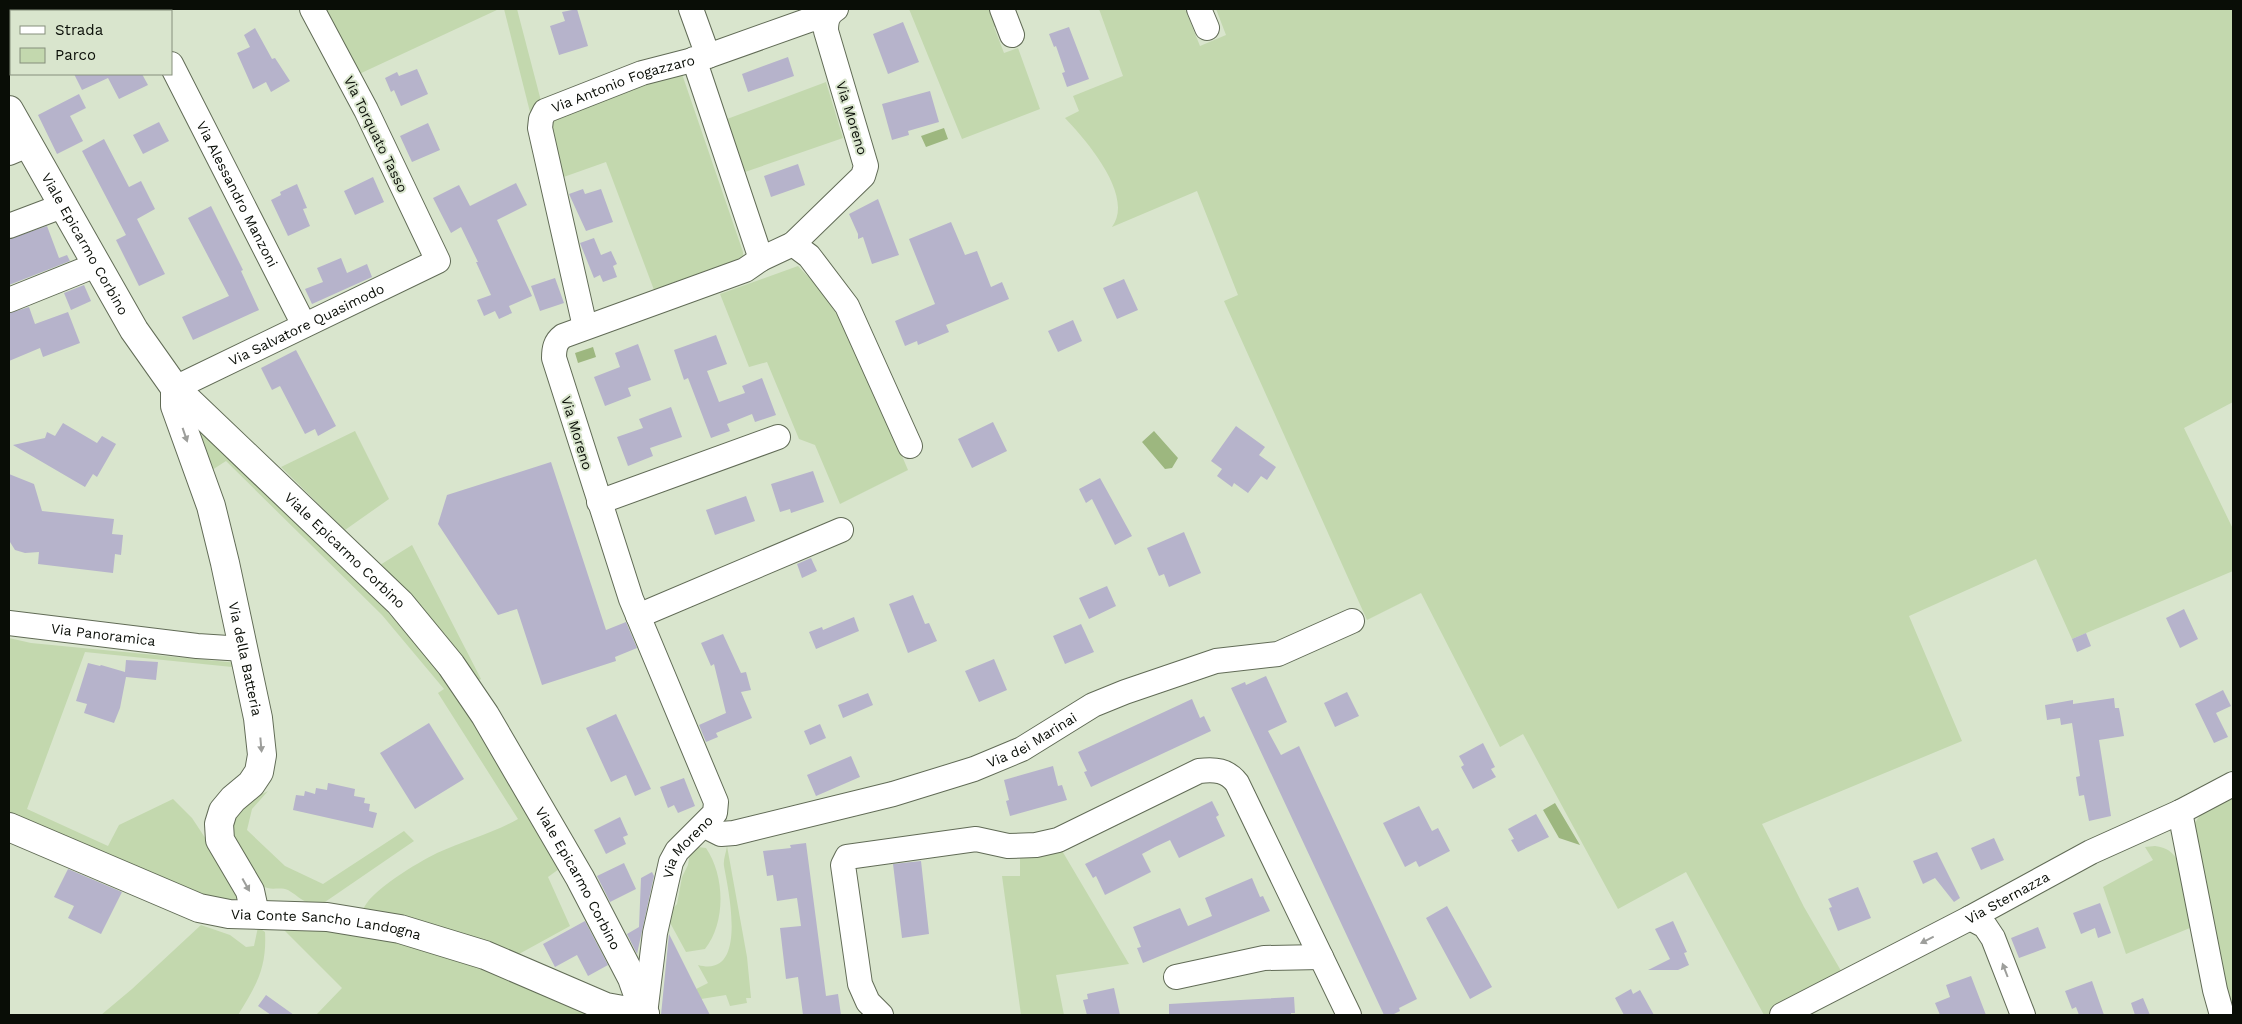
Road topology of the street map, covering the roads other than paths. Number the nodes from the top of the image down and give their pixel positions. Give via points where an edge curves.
1 (312, 9) edge
2 (691, 9) edge
3 (1002, 9) edge
4 (831, 15) edge
5 (1012, 34) dead end
6 (701, 58) junction
7 (172, 66) edge
8 (9, 110) edge
9 (18, 149) edge
10 (62, 206) junction
11 (9, 226) edge
12 (794, 244) junction
13 (761, 259) junction
14 (438, 261) joint
15 (96, 266) junction
16 (9, 300) edge
17 (304, 325) junction
18 (585, 328) junction
19 (175, 388) junction
20 (778, 437) dead end
21 (910, 446) dead end
22 (599, 502) junction
23 (840, 530) dead end
24 (235, 603) junction
25 (638, 616) junction
26 (1352, 621) dead end
27 (9, 623) edge
28 (197, 646) junction
29 (244, 648) junction
30 (2233, 784) edge
31 (2180, 812) junction
32 (705, 826) junction
33 (9, 827) edge
34 (255, 914) junction
35 (1970, 918) junction
36 (1321, 957) junction
37 (641, 975) junction
38 (1176, 977) dead end
39 (645, 1015) edge
40 (881, 1015) edge
41 (1349, 1015) edge
42 (1782, 1015) edge
43 (2023, 1015) edge
44 (2222, 1015) edge

1 - 14 street, Via Torquato Tasso via 366,110
2 - 6 street
3 - 5 street
4 - 6 street, Via Antonio Fogazzaro
4 - 12 street, Via Moreno via 826,32 866,166 862,176
6 - 13 street
6 - 18 street, Via Antonio Fogazzaro via 633,76 545,111 541,119 540,128
7 - 17 street, Via Alessandro Manzoni
8 - 9 main road, Viale Epicarmo Corbino
9 - 10 main road, Viale Epicarmo Corbino
10 - 11 street
10 - 15 main road, Viale Epicarmo Corbino
12 - 13 street, Via Moreno
12 - 21 street via 809,256 847,306
13 - 18 street, Via Moreno via 745,270
14 - 17 street, Via Salvatore Quasimodo
15 - 16 street
15 - 19 main road, Viale Epicarmo Corbino via 134,330
17 - 19 street, Via Salvatore Quasimodo
18 - 22 street, Via Moreno via 558,340 554,358
19 -> 24 main road, Via della Batteria via 175,406 211,506
19 - 37 main road, Viale Epicarmo Corbino via 400,603 451,665 485,715
20 - 22 street
22 - 25 street, Via Moreno
23 - 25 street
24 - 28 street via 232,618 223,632
24 - 29 main road, Via della Batteria
25 - 32 street, Via Moreno via 716,802 715,813
26 - 32 street, Via dei Marinai via 1278,654 1216,661 1125,692 1093,705 1022,749 974,769 893,794 734,833 721,834
27 - 28 street, Via Panoramica
28 - 29 street, Via Panoramica
29 -> 34 main road, Via della Batteria via 262,755 259,772 223,811 219,824 220,840 250,891
30 - 31 street, Via Sternazza
31 - 35 street, Via Sternazza via 2091,852
31 - 44 street
32 - 37 street, Via Moreno via 677,851 671,862 655,933
33 - 34 main road, Via Conte Sancho Landogna via 199,908 229,914
34 - 39 main road, Via Conte Sancho Landogna via 327,917 400,929 485,955 606,1007
35 -> 42 street, Via Sternazza
43 -> 35 street via 1993,938 1985,926
36 - 38 street via 1264,958
36 - 40 street via 1237,783 1222,771 1210,769 1199,771 1058,840 1008,846 976,839 847,857 844,864 860,984 868,1002
36 - 41 street
37 - 39 main road, Viale Epicarmo Corbino

